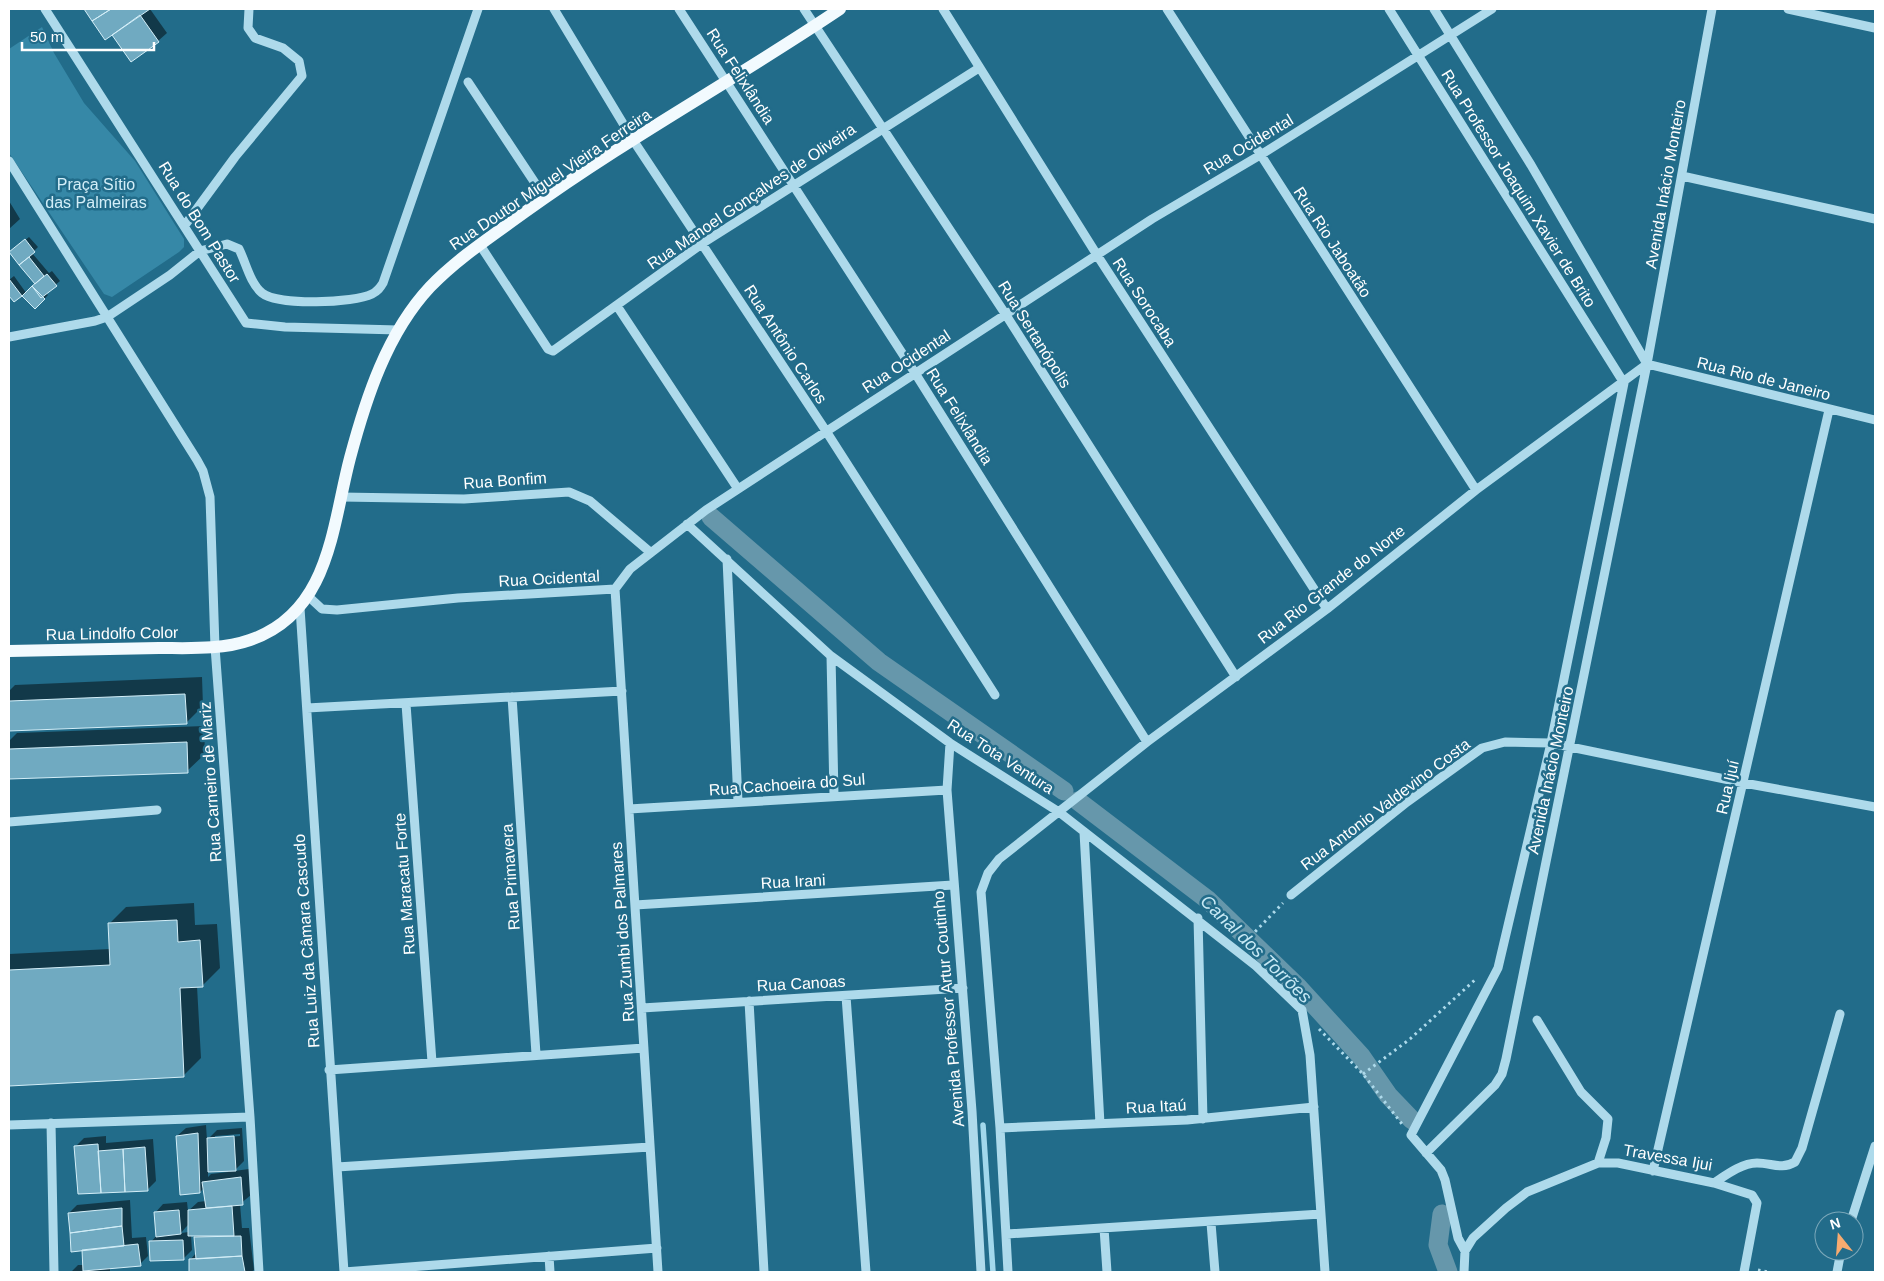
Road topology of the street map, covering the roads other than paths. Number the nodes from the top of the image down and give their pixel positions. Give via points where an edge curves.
1 (45, 9) edge
2 (249, 9) edge
3 (478, 9) edge
4 (554, 9) edge
5 (679, 9) edge
6 (804, 9) edge
7 (840, 9) edge
8 (943, 9) edge
9 (1167, 9) edge
10 (1389, 9) edge
11 (1434, 9) edge
12 (1492, 9) edge
13 (1712, 9) edge
14 (1788, 9) edge
15 (815, 26) junction
16 (1875, 28) edge
17 (1452, 36) junction
18 (1419, 55) junction
19 (978, 68) junction
20 (468, 82) dead end
21 (726, 83) junction
22 (882, 128) junction
23 (633, 140) junction
24 (1262, 154) junction
25 (9, 161) edge
26 (1682, 176) junction
27 (794, 186) junction
28 (545, 198) junction
29 (1875, 219) edge
30 (185, 225) junction
31 (702, 243) junction
32 (480, 245) junction
33 (200, 251) junction
34 (1097, 255) junction
35 (617, 306) junction
36 (1006, 315) junction
37 (107, 317) junction
38 (398, 330) junction
39 (9, 337) edge
40 (1647, 364) junction
41 (916, 373) junction
42 (1624, 383) junction
43 (1829, 410) junction
44 (1875, 420) edge
45 (826, 431) junction
46 (738, 489) junction
47 (1476, 490) junction
48 (341, 497) junction
49 (687, 524) junction
50 (650, 552) junction
51 (727, 559) junction
52 (615, 589) junction
53 (308, 596) junction
54 (300, 608) junction
55 (1327, 608) junction
56 (215, 647) junction
57 (9, 651) edge
58 (831, 656) junction
59 (1236, 677) junction
60 (622, 691) junction
61 (995, 695) dead end
62 (512, 697) junction
63 (406, 704) junction
64 (306, 708) junction
65 (1147, 742) junction
66 (950, 743) junction
67 (1551, 743) junction
68 (1571, 747) junction
69 (1744, 784) junction
70 (947, 790) junction
71 (834, 795) junction
72 (738, 802) junction
73 (1875, 808) edge
74 (629, 809) junction
75 (157, 810) dead end
76 (1059, 812) junction
77 (9, 822) edge
78 (1084, 832) junction
79 (953, 885) junction
80 (1291, 895) road end
81 (635, 905) junction
82 (1198, 918) junction
83 (962, 988) junction
84 (846, 996) junction
85 (749, 1001) junction
86 (642, 1008) junction
87 (1840, 1014) dead end
88 (1537, 1020) dead end
89 (644, 1048) junction
90 (536, 1054) junction
91 (432, 1062) junction
92 (329, 1070) junction
93 (1314, 1107) junction
94 (250, 1118) junction
95 (1203, 1118) junction
96 (51, 1123) junction
97 (1100, 1124) junction
98 (9, 1125) edge
99 (1000, 1128) junction
100 (1875, 1146) edge
101 (650, 1147) junction
102 (1426, 1153) junction
103 (1598, 1163) junction
104 (337, 1166) junction
105 (1653, 1171) junction
106 (1714, 1183) junction
107 (1854, 1211) edge
108 (1321, 1214) junction
109 (1212, 1223) junction
110 (1104, 1228) junction
111 (1007, 1234) junction
112 (657, 1248) junction
113 (1465, 1251) junction
114 (549, 1256) junction
115 (444, 1268) edge
116 (54, 1272) edge
117 (259, 1272) edge
118 (344, 1272) edge
119 (550, 1272) edge
120 (658, 1272) edge
121 (764, 1272) edge
122 (866, 1272) edge
123 (982, 1272) edge
124 (1008, 1272) edge
125 (1107, 1272) edge
126 (1215, 1272) edge
127 (1325, 1272) edge
128 (1464, 1272) edge
129 (1744, 1272) edge

1 - 30 street, Rua do Bom Pastor
2 - 30 street via 248,28 255,38 284,48 299,61 302,76 235,157
3 - 33 street via 379,290 351,300 283,301 263,294 256,287 239,249 233,245
4 - 23 street, Rua Antônio Carlos
5 - 21 street, Rua Felixlândia
6 - 15 street, Rua Sertanópolis
7 - 15 main road, Rua Doutor Miguel Vieira Ferreira
8 - 19 street, Rua Sorocaba
9 - 24 street, Rua Rio Jaboatão
10 - 18 street, Rua Professor Joaquim Xavier de Brito
11 - 17 street, Rua Professor Joaquim Xavier de Brito
12 - 17 street, Rua Ocidental
13 - 26 street, Avenida Inácio Monteiro
14 - 16 street
15 - 21 main road, Rua Doutor Miguel Vieira Ferreira
15 - 22 street, Rua Sertanópolis
17 - 18 street, Rua Ocidental
17 - 40 street, Rua Professor Joaquim Xavier de Brito
18 - 24 street, Rua Ocidental
18 - 42 street, Rua Professor Joaquim Xavier de Brito
19 - 22 street, Rua Manoel Gonçalves de Oliveira
19 - 34 street, Rua Sorocaba
20 - 28 street
21 - 23 main road, Rua Doutor Miguel Vieira Ferreira
21 - 27 street, Rua Felixlândia
22 - 27 street, Rua Manoel Gonçalves de Oliveira
22 - 36 street, Rua Sertanópolis
23 - 28 main road, Rua Doutor Miguel Vieira Ferreira
23 - 31 street, Rua Antônio Carlos
24 - 34 street, Rua Ocidental
24 - 47 street, Rua Rio Jaboatão
25 - 37 street, Rua Carneiro de Mariz
26 - 29 street
26 - 40 street, Avenida Inácio Monteiro
27 - 31 street, Rua Manoel Gonçalves de Oliveira
27 - 41 street, Rua Felixlândia
28 - 32 main road, Rua Doutor Miguel Vieira Ferreira
30 - 33 street, Rua do Bom Pastor
31 - 35 street, Rua Manoel Gonçalves de Oliveira
31 - 45 street, Rua Antônio Carlos
32 - 35 street, Rua Manoel Gonçalves de Oliveira via 548,349 553,351 560,347
32 - 38 main road, Rua Doutor Miguel Vieira Ferreira via 450,266
33 - 37 street
33 - 38 street, Rua do Bom Pastor via 246,322 284,327
34 - 36 street, Rua Ocidental
34 - 55 street, Rua Sorocaba
35 - 46 street
36 - 41 street, Rua Ocidental
36 - 59 street, Rua Sertanópolis
37 - 39 street via 83,325
37 - 56 street, Rua Carneiro de Mariz via 197,460 206,481 210,506
38 - 48 main road, Rua Doutor Miguel Vieira Ferreira via 369,394
40 - 42 street
40 - 43 street, Rua Rio de Janeiro
40 - 68 street, Avenida Inácio Monteiro
41 - 45 street, Rua Ocidental
41 - 65 street, Rua Felixlândia
42 - 47 street, Rua Rio Grande do Norte
42 - 67 street, Avenida Inácio Monteiro
43 - 44 street, Rua Rio de Janeiro
43 - 69 street, Rua Ijuí
45 - 46 street, Rua Ocidental
45 - 61 street, Rua Antônio Carlos
46 - 49 street, Rua Ocidental
47 - 55 street, Rua Rio Grande do Norte
48 - 50 street, Rua Bonfim via 464,499 570,492 590,501
48 - 53 main road, Rua Doutor Miguel Vieira Ferreira via 333,541
49 - 50 street, Rua Ocidental
49 - 51 street, Rua Tota Ventura
50 - 52 street, Rua Ocidental via 630,569
51 - 58 street, Rua Tota Ventura
51 - 72 street
52 - 53 street, Rua Ocidental via 458,598 336,610 322,609
52 - 60 street, Rua Zumbi dos Palmares
53 - 54 main road, Rua Doutor Miguel Vieira Ferreira
54 - 56 main road, Rua Doutor Miguel Vieira Ferreira via 277,627 250,641
54 - 64 street, Rua Luiz da Câmara Cascudo
55 - 59 street, Rua Rio Grande do Norte
56 - 57 main road, Rua Lindolfo Color
56 - 94 street, Rua Carneiro de Mariz
58 - 66 street, Rua Tota Ventura
58 - 71 street
59 - 65 street, Rua Rio Grande do Norte
60 - 62 street
60 - 74 street, Rua Zumbi dos Palmares
62 - 63 street
62 - 90 street, Rua Primavera
63 - 64 street
63 - 91 street, Rua Maracatu Forte
64 - 92 street, Rua Luiz da Câmara Cascudo
65 - 76 street, Rua Rio Grande do Norte
66 - 70 street, Avenida Professor Artur Coutinho
66 - 76 street, Rua Tota Ventura
67 - 68 street, Rua Antonio Valdevino Costa
67 - 80 street, Rua Antonio Valdevino Costa via 1516,740 1482,748 1407,802
67 - 102 street, Avenida Inácio Monteiro via 1498,968 1411,1135
68 - 69 street, Rua Antonio Valdevino Costa
68 - 102 street, Avenida Inácio Monteiro via 1502,1074 1495,1085
69 - 73 street, Rua Antonio Valdevino Costa
69 - 105 street, Rua Ijuí
70 - 71 street, Rua Cachoeira do Sul
70 - 79 street, Avenida Professor Artur Coutinho
71 - 72 street, Rua Cachoeira do Sul
72 - 74 street, Rua Cachoeira do Sul
74 - 81 street, Rua Zumbi dos Palmares
75 - 77 street
76 - 78 street, Rua Tota Ventura
76 - 99 street via 999,859 988,873 981,892
78 - 82 street, Rua Tota Ventura
78 - 97 street
79 - 81 street, Rua Irani
79 - 83 street, Avenida Professor Artur Coutinho
81 - 86 street, Rua Zumbi dos Palmares
82 - 93 street, Rua Tota Ventura via 1302,1010
82 - 95 street
83 - 84 street, Rua Canoas
83 - 123 street, Avenida Professor Artur Coutinho
84 - 85 street, Rua Canoas
84 - 122 street
85 - 86 street, Rua Canoas
85 - 121 street
86 - 89 street, Rua Zumbi dos Palmares
87 - 106 street, Travessa Ijui via 1802,1148 1795,1162 1781,1167 1757,1163 1745,1165
88 - 103 street via 1581,1092 1608,1119
89 - 90 street
89 - 101 street, Rua Zumbi dos Palmares
90 - 91 street
91 - 92 street
92 - 104 street, Rua Luiz da Câmara Cascudo
93 - 95 street, Rua Itaú
93 - 108 street
94 - 96 street
94 - 117 street, Rua Carneiro de Mariz
95 - 97 street, Rua Itaú
96 - 98 street
96 - 116 street
97 - 99 street, Rua Itaú
99 - 111 street
100 - 107 street
101 - 104 street
101 - 112 street, Rua Zumbi dos Palmares
102 - 113 street via 1445,1180 1458,1238
103 - 105 street, Travessa Ijui via 1618,1163
103 - 113 street, Travessa Ijui via 1527,1192 1473,1238
104 - 118 street, Rua Luiz da Câmara Cascudo
105 - 106 street, Travessa Ijui
106 - 129 street via 1756,1199
108 - 109 street
108 - 127 street
109 - 110 street
109 - 126 street
110 - 111 street
110 - 125 street
111 - 124 street
112 - 114 street
112 - 120 street, Rua Zumbi dos Palmares
113 - 128 street
114 - 115 street
114 - 119 street
115 - 118 street

